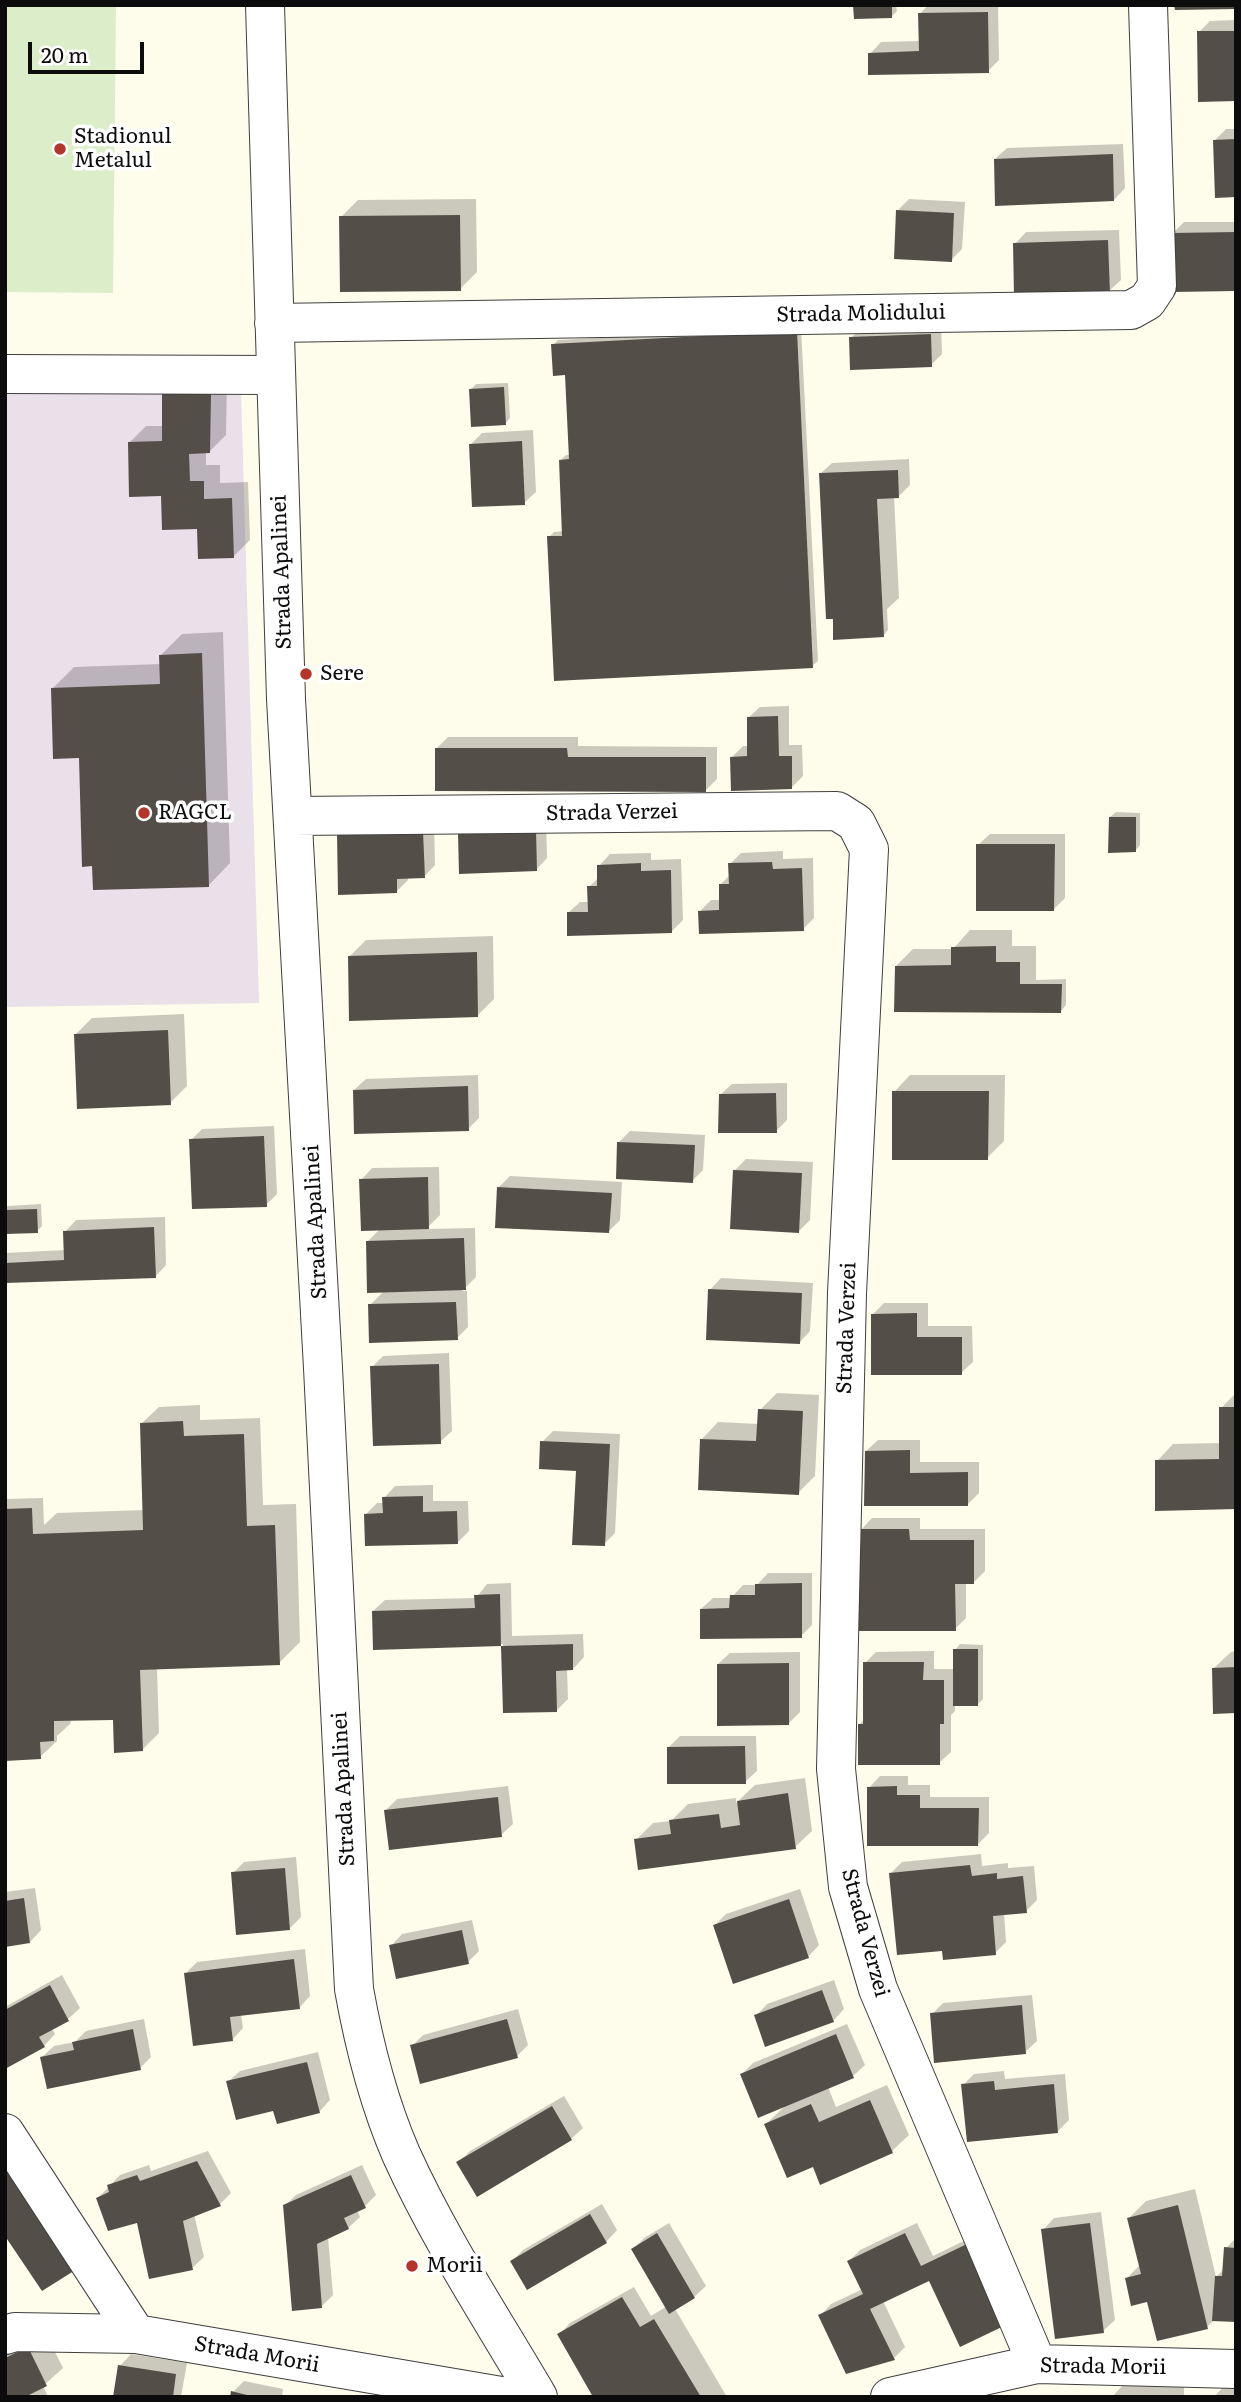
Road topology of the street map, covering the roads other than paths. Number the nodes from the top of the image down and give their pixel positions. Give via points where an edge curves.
1 (265, 5) edge
2 (1148, 5) edge
3 (274, 323) junction
4 (5, 374) edge
5 (275, 375) junction
6 (294, 816) junction
7 (5, 2133) edge
8 (136, 2334) junction
9 (5, 2335) edge
10 (1037, 2364) junction
11 (1236, 2369) edge
12 (507, 2397) edge
13 (538, 2397) edge
14 (890, 2397) edge

1 - 3 street, Strada Apalinei
2 - 3 street, Strada Molidului via 1157,286 1147,301 1131,310
3 - 5 street, Strada Apalinei
4 - 5 street
5 - 6 street, Strada Apalinei
6 - 10 street, Strada Verzei via 836,811 856,823 869,849 847,1293 836,1769 848,1887 878,1989
6 - 13 street, Strada Apalinei via 354,1989 365,2051 401,2153 448,2244
7 - 8 street
8 - 9 street, Strada Morii
8 - 12 street, Strada Morii
10 - 11 street, Strada Morii
10 - 14 street, Strada Morii

